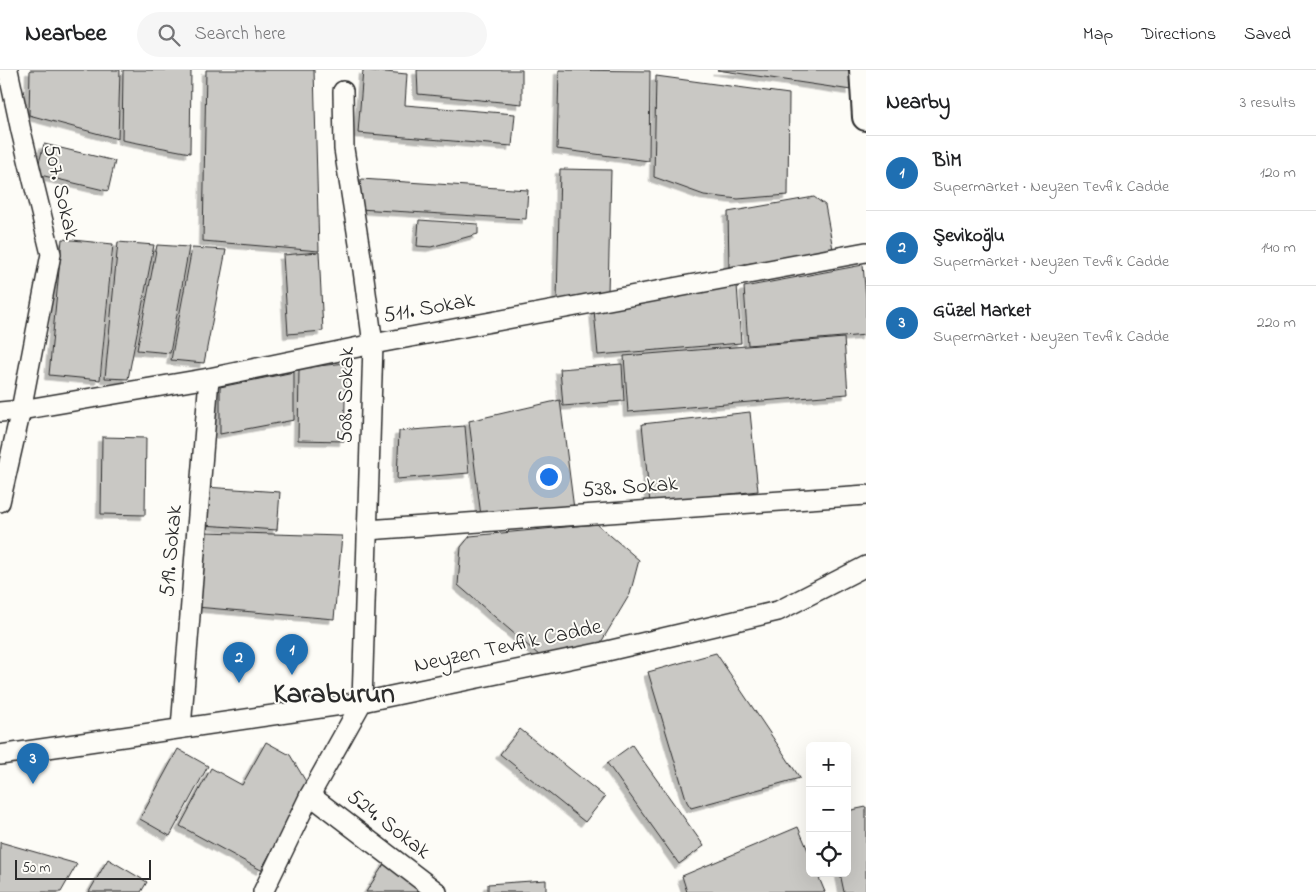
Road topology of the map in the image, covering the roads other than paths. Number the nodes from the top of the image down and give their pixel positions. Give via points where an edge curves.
1 (8, 70) edge
2 (863, 70) edge
3 (343, 92) dead end
4 (866, 117) edge
5 (866, 252) edge
6 (373, 344) junction
7 (209, 378) junction
8 (21, 410) junction
9 (0, 412) edge
10 (866, 496) edge
11 (0, 502) edge
12 (367, 530) junction
13 (866, 566) edge
14 (362, 702) junction
15 (181, 728) junction
16 (0, 754) edge
17 (310, 795) junction
18 (263, 892) edge
19 (437, 892) edge

1 - 8 street, 507. Sokak via 51,254
2 - 4 street
3 - 6 street, 508. Sokak via 344,149
5 - 6 street, 511. Sokak
6 - 7 street, 511. Sokak
6 - 12 street, 508. Sokak
7 - 8 street, 511. Sokak
7 - 15 street, 519. Sokak
8 - 9 street, 511. Sokak
8 - 11 street, 507. Sokak
10 - 12 street, 538. Sokak
12 - 14 street, 508. Sokak
13 - 14 street, Neyzen Tevfik Cadde via 778,611 603,652
14 - 15 street, Neyzen Tevfik Cadde
14 - 17 street
15 - 16 street, Neyzen Tevfik Cadde
17 - 18 street
17 - 19 street, 524. Sokak

